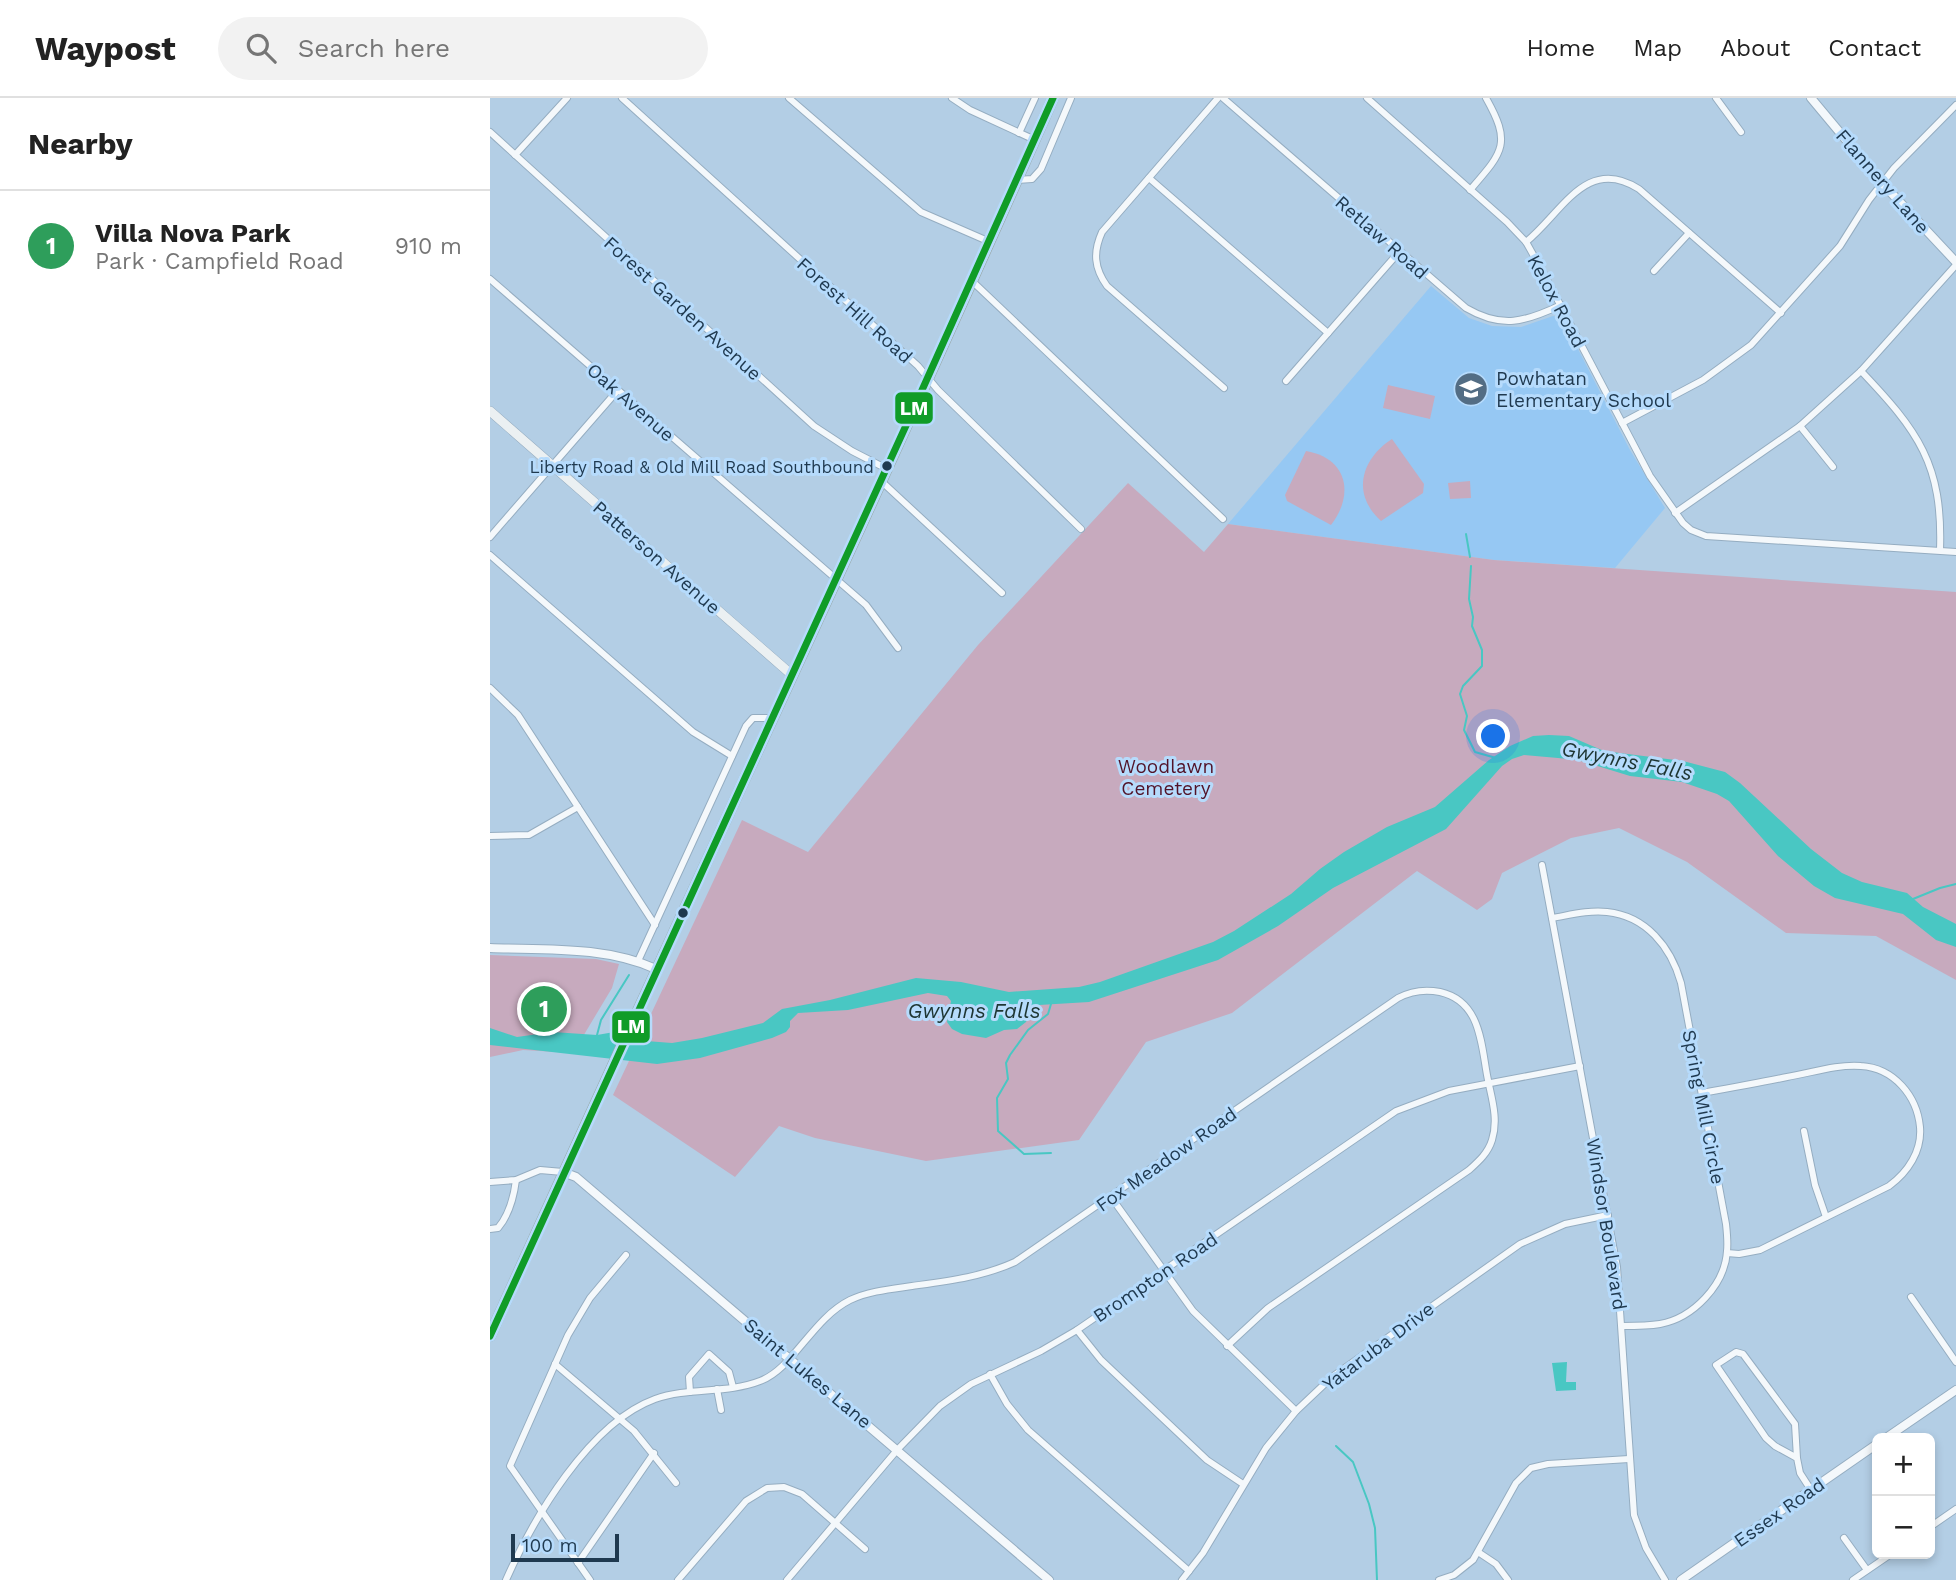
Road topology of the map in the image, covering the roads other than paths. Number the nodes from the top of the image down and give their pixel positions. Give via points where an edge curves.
1 (567, 98) edge
2 (622, 98) edge
3 (789, 98) edge
4 (952, 98) edge
5 (1035, 98) edge
6 (1053, 98) edge
7 (1072, 98) edge
8 (1221, 98) edge
9 (1367, 98) edge
10 (1486, 98) edge
11 (1716, 98) edge
12 (1811, 98) edge
13 (1956, 105) edge
14 (490, 132) edge
15 (1741, 132) dead end
16 (1019, 133) junction
17 (1035, 140) junction
18 (515, 155) junction
19 (1149, 178) junction
20 (1017, 180) junction
21 (1882, 183) junction
22 (1470, 190) junction
23 (1689, 233) junction
24 (990, 242) junction
25 (1525, 242) junction
26 (1399, 252) junction
27 (1956, 264) edge
28 (1654, 271) dead end
29 (490, 279) edge
30 (972, 282) junction
31 (1561, 306) junction
32 (1781, 313) junction
33 (1328, 333) junction
34 (1861, 371) junction
35 (929, 379) junction
36 (1286, 381) dead end
37 (1224, 388) dead end
38 (618, 390) junction
39 (490, 411) edge
40 (1622, 424) junction
41 (1800, 426) junction
42 (552, 465) junction
43 (1833, 467) dead end
44 (887, 469) junction
45 (881, 481) junction
46 (1675, 513) junction
47 (1223, 519) dead end
48 (1081, 529) dead end
49 (490, 537) edge
50 (1940, 551) junction
51 (1956, 552) edge
52 (490, 555) edge
53 (835, 579) junction
54 (1002, 593) dead end
55 (898, 648) dead end
56 (792, 675) junction
57 (490, 688) edge
58 (772, 718) junction
59 (732, 756) junction
60 (578, 807) junction
61 (490, 836) edge
62 (1542, 865) dead end
63 (1552, 918) junction
64 (654, 925) junction
65 (490, 948) edge
66 (638, 961) junction
67 (656, 969) junction
68 (1580, 1066) junction
69 (1489, 1083) junction
70 (1702, 1093) junction
71 (1804, 1131) dead end
72 (564, 1172) junction
73 (516, 1180) junction
74 (490, 1182) edge
75 (1111, 1197) junction
76 (1608, 1215) junction
77 (1826, 1217) junction
78 (490, 1229) edge
79 (1727, 1253) junction
80 (626, 1255) dead end
81 (1163, 1272) junction
82 (1911, 1297) dead end
83 (1622, 1326) junction
84 (1077, 1330) junction
85 (490, 1336) edge
86 (1227, 1346) junction
87 (789, 1357) junction
88 (1956, 1362) edge
89 (555, 1364) junction
90 (990, 1374) junction
91 (733, 1387) junction
92 (717, 1389) junction
93 (1956, 1390) edge
94 (690, 1392) junction
95 (721, 1410) dead end
96 (1296, 1411) junction
97 (621, 1418) junction
98 (1893, 1433) edge
99 (1872, 1447) edge
100 (898, 1450) junction
101 (654, 1453) junction
102 (1797, 1458) junction
103 (1629, 1459) junction
104 (676, 1483) dead end
105 (1243, 1484) junction
106 (1811, 1490) junction
107 (1956, 1509) edge
108 (542, 1512) junction
109 (836, 1524) junction
110 (1935, 1524) edge
111 (1844, 1538) dead end
112 (865, 1549) dead end
113 (1478, 1552) junction
114 (1884, 1559) edge
115 (578, 1563) junction
116 (1867, 1570) junction
117 (1189, 1572) junction
118 (506, 1580) edge
119 (590, 1580) edge
120 (678, 1580) edge
121 (787, 1580) edge
122 (1049, 1580) edge
123 (1182, 1580) edge
124 (1439, 1580) edge
125 (1508, 1580) edge
126 (1665, 1580) edge
127 (1681, 1580) edge
128 (1853, 1580) edge

1 - 18 street
2 - 35 street, Forest Hill Road
3 - 24 street via 921,212
4 - 16 street
5 - 16 street
6 - 17 main road
7 - 20 street via 1041,169 1032,178
8 - 19 street
8 - 26 street, Retlaw Road
9 - 22 street, Kelox Road
10 - 22 street via 1502,138 1496,158
11 - 15 street
12 - 21 street, Flannery Lane
13 - 21 street
14 - 18 street, Forest Garden Avenue
16 - 17 street
17 - 20 main road
18 - 44 street, Forest Garden Avenue via 814,426
19 - 33 street
19 - 37 street via 1102,232 1095,252 1098,272 1107,286
20 - 24 main road
21 - 27 street, Flannery Lane
21 - 32 street via 1840,246
22 - 25 street, Kelox Road
23 - 25 street via 1639,189 1605,177 1577,190
23 - 28 street
23 - 32 street
24 - 30 main road
25 - 31 street, Kelox Road
26 - 31 street, Retlaw Road via 1478,316 1516,322
26 - 33 street
27 - 34 street
29 - 38 street, Oak Avenue
30 - 35 main road
30 - 47 street
31 - 40 street, Kelox Road
32 - 40 street via 1752,345 1721,368
33 - 36 street
34 - 41 street
34 - 50 street via 1922,444 1941,510
35 - 44 main road
35 - 48 street, Forest Hill Road
38 - 42 street
38 - 53 street, Oak Avenue
39 - 42 main road, Patterson Avenue
40 - 46 street, Kelox Road
41 - 43 street
41 - 46 street
42 - 49 street
42 - 56 main road, Patterson Avenue
44 - 45 main road
45 - 53 main road
45 - 54 street
46 - 50 street, Kelox Road via 1691,530 1706,536
50 - 51 street, Kelox Road
52 - 59 street via 693,732
53 - 55 street, Oak Avenue via 873,611
53 - 56 main road
56 - 58 main road
57 - 60 street via 517,715
58 - 59 street via 749,721
58 - 67 main road
59 - 64 street
60 - 61 street via 528,835
60 - 64 street
62 - 63 street, Windsor Boulevard
63 - 68 street, Windsor Boulevard
63 - 70 street, Spring Mill Circle via 1619,914 1646,928 1667,949 1681,983
64 - 66 street
65 - 66 street via 606,954
66 - 67 street
67 - 72 main road
68 - 69 street, Brompton Road
68 - 76 street, Windsor Boulevard
69 - 75 street, Fox Meadow Road via 1479,1032 1467,1007 1445,993 1414,992 1398,998
69 - 81 street, Brompton Road via 1432,1096 1395,1111
69 - 86 street, Fox Meadow Road via 1494,1132 1479,1161 1268,1308
70 - 77 street via 1851,1066 1874,1069 1899,1083 1914,1103 1920,1129 1911,1164 1889,1186
70 - 79 street, Spring Mill Circle
71 - 77 street
72 - 73 street via 540,1170
72 - 85 main road
72 - 87 street, Saint Lukes Lane via 576,1177
73 - 74 street
73 - 78 street via 504,1220
75 - 81 street
75 - 87 street, Fox Meadow Road via 997,1270 852,1299 829,1313
76 - 83 street, Windsor Boulevard
76 - 96 street, Yataruba Drive via 1565,1224 1520,1244 1349,1364
77 - 79 street via 1760,1250
79 - 83 street, Spring Mill Circle via 1710,1292 1688,1313 1661,1324
80 - 89 street via 579,1314
81 - 84 street, Brompton Road
81 - 86 street
82 - 88 street
83 - 103 street, Windsor Boulevard
84 - 90 street, Brompton Road
84 - 105 street via 1101,1360 1207,1460
86 - 96 street
87 - 91 street, Fox Meadow Road via 763,1380
87 - 100 street, Saint Lukes Lane
89 - 97 street
89 - 108 street via 510,1466
90 - 100 street, Brompton Road via 954,1394
90 - 117 street via 1028,1430
91 - 92 street, Fox Meadow Road
91 - 94 street via 729,1372 709,1354 689,1377
92 - 94 street, Fox Meadow Road
92 - 95 street
93 - 98 street
94 - 97 street, Fox Meadow Road via 655,1399
96 - 105 street, Yataruba Drive
97 - 101 street
97 - 108 street, Fox Meadow Road via 581,1458
99 - 106 street, Essex Road
100 - 109 street, Brompton Road
100 - 122 street, Saint Lukes Lane
101 - 104 street
101 - 115 street
102 - 102 street via 1766,1438 1717,1365 1736,1352 1744,1354 1795,1424
102 - 106 street
103 - 113 street via 1531,1468 1516,1483
103 - 126 street, Windsor Boulevard via 1638,1531
105 - 117 street, Yataruba Drive
106 - 127 street, Essex Road
107 - 110 street
108 - 115 street
108 - 118 street, Fox Meadow Road
109 - 112 street
109 - 120 street via 793,1489 767,1488 746,1501
109 - 121 street, Brompton Road
111 - 116 street
113 - 124 street via 1464,1569
113 - 125 street via 1496,1564
114 - 116 street
115 - 119 street
116 - 128 street
117 - 123 street, Yataruba Drive

